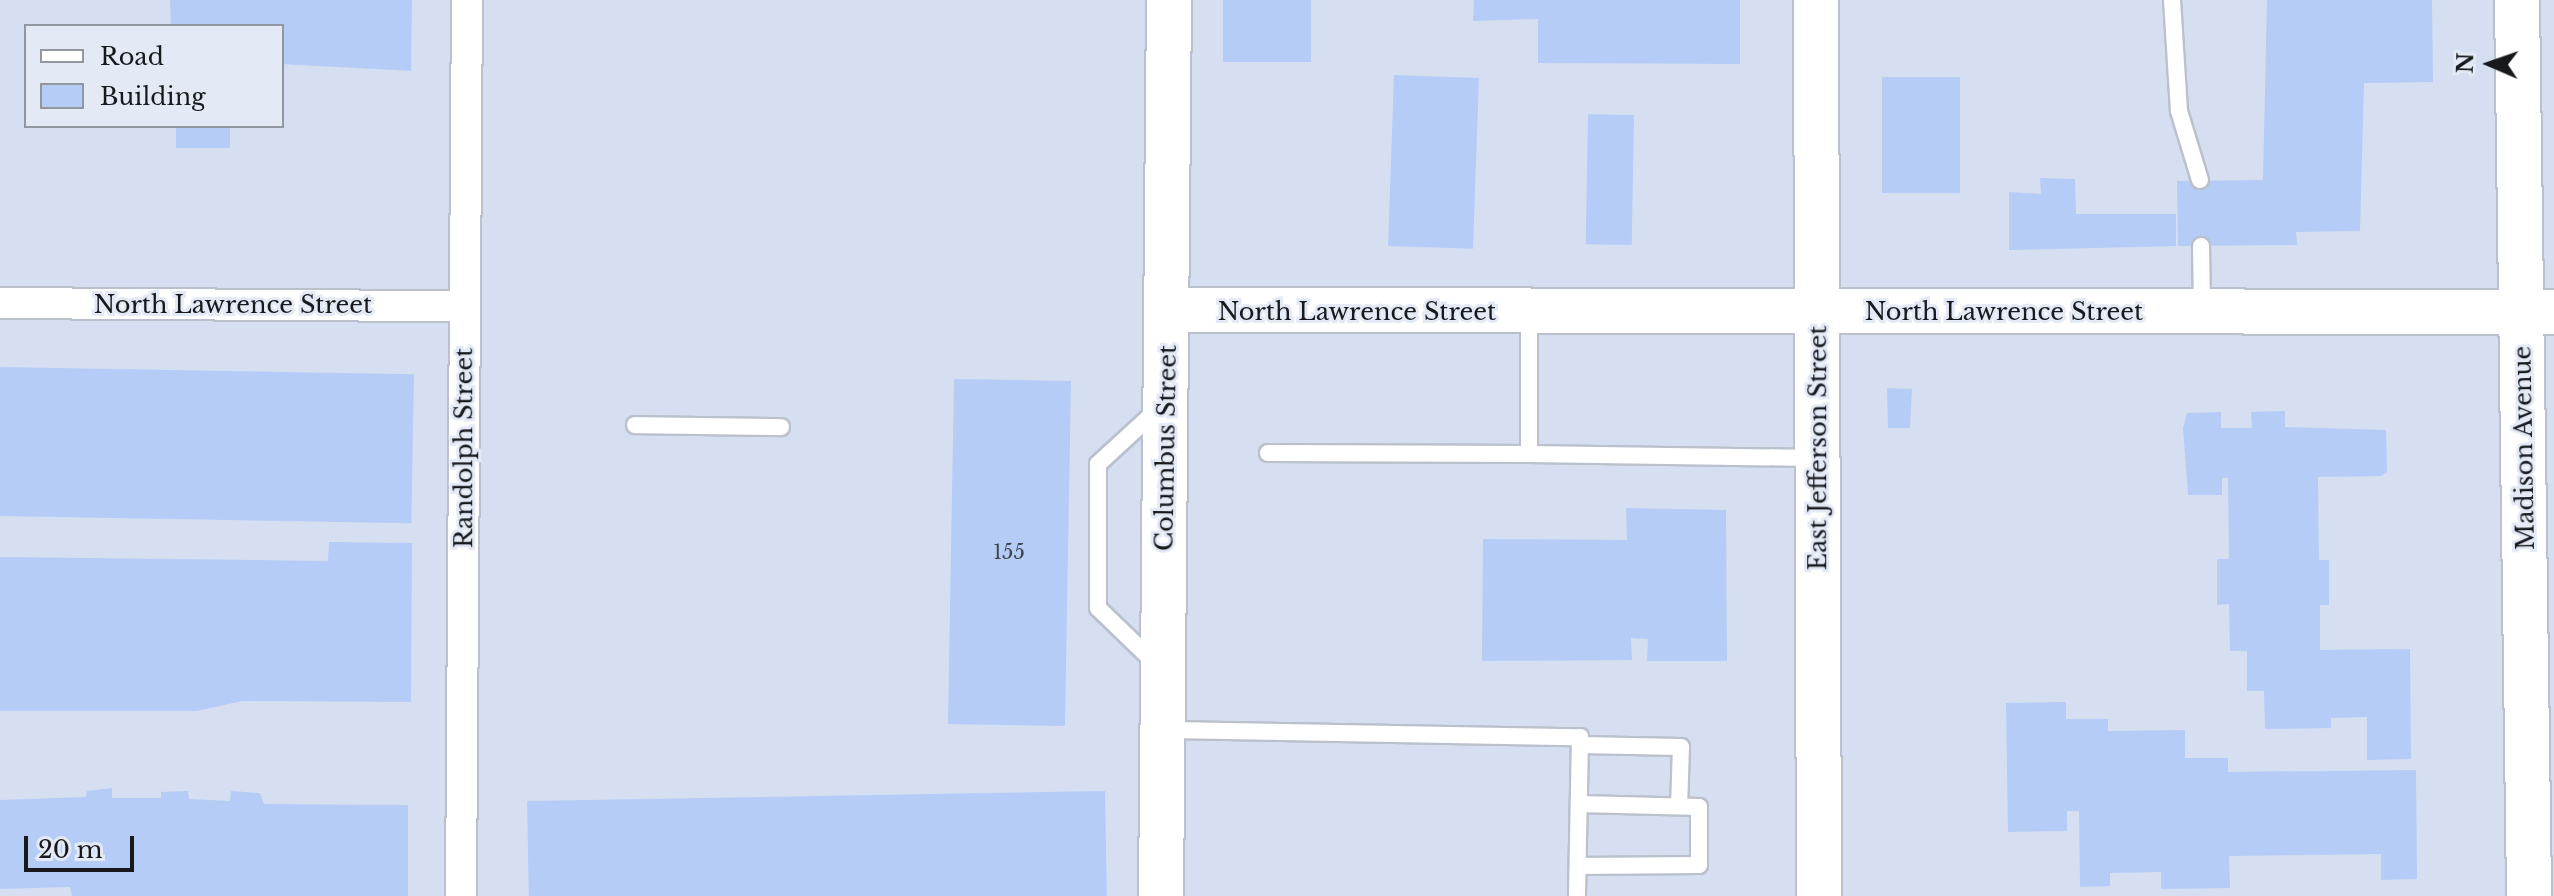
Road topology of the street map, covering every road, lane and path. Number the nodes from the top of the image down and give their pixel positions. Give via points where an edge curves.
1 (467, 0) edge
2 (1169, 0) edge
3 (1816, 0) edge
4 (2172, 0) edge
5 (2517, 0) edge
6 (2200, 180) dead end
7 (2201, 246) dead end
8 (0, 303) edge
9 (465, 306) junction
10 (1167, 310) junction
11 (2202, 310) junction
12 (2537, 312) edge
13 (1529, 313) junction
14 (1817, 313) junction
15 (1166, 402) junction
16 (635, 425) dead end
17 (781, 427) dead end
18 (1268, 453) dead end
19 (1529, 454) junction
20 (1817, 458) junction
21 (1164, 672) junction
22 (1163, 730) junction
23 (1580, 741) junction
24 (1579, 804) junction
25 (1679, 806) junction
26 (1578, 866) junction
27 (461, 896) edge
28 (1161, 896) edge
29 (1577, 896) edge
30 (1819, 896) edge
31 (2529, 896) edge

1 - 9 street, Randolph Street
2 - 10 main road, Columbus Street
3 - 14 main road, East Jefferson Street
4 - 6 lane via 2179,111
5 - 12 main road, Madison Avenue
7 - 11 lane
8 - 9 street, North Lawrence Street
9 - 27 street, Randolph Street
10 - 13 main road, North Lawrence Street
10 - 15 main road, Columbus Street
11 - 12 main road, North Lawrence Street
11 - 14 main road, North Lawrence Street
12 - 31 main road, Madison Avenue
13 - 14 main road, North Lawrence Street
13 - 19 lane
14 - 20 main road, East Jefferson Street
15 - 21 main road, Columbus Street
15 - 21 lane via 1098,464 1098,608
16 - 17 lane
18 - 19 lane
19 - 20 lane
20 - 30 main road, East Jefferson Street
21 - 22 main road, Columbus Street
22 - 23 lane
22 - 28 main road, Columbus Street
23 - 24 lane
23 - 25 lane via 1681,747
24 - 25 lane
24 - 26 lane
25 - 26 lane via 1699,807 1699,865
26 - 29 lane

